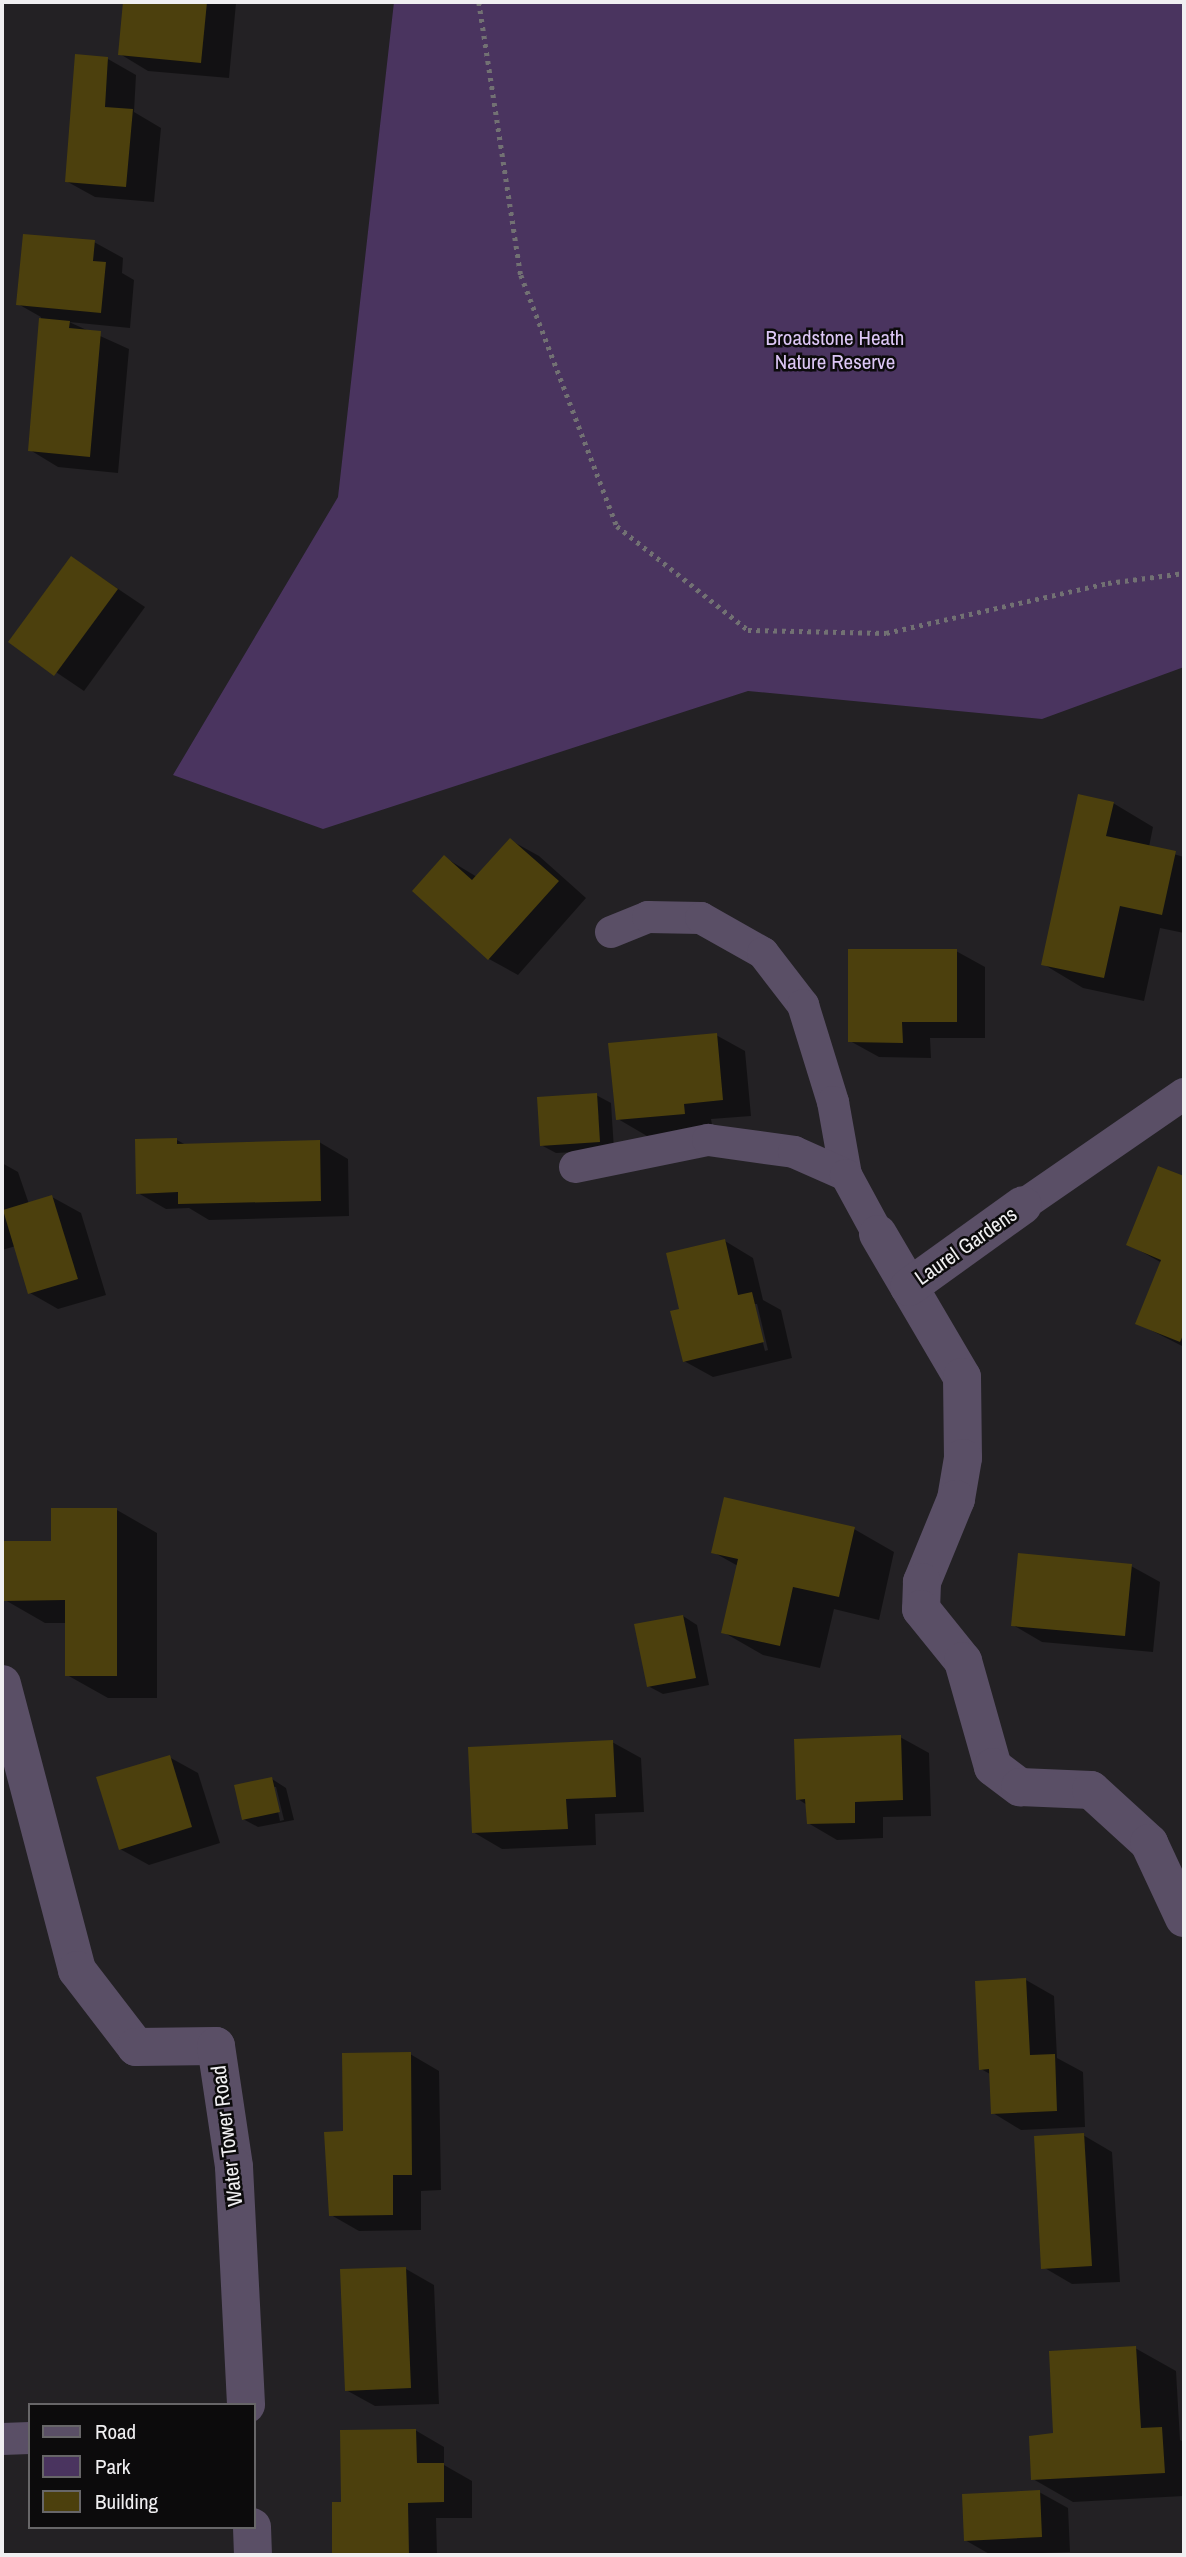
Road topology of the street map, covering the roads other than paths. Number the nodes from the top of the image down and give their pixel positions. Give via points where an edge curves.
1 (611, 932) dead end
2 (1184, 1094) edge
3 (575, 1167) dead end
4 (846, 1175) junction
5 (1023, 1205) joint
6 (877, 1234) joint
7 (909, 1287) junction
8 (2, 1684) edge
9 (1184, 1918) edge
10 (246, 2403) edge
11 (28, 2438) edge
12 (2, 2439) edge
13 (252, 2529) edge
14 (253, 2555) edge

1 - 4 lane via 648,917 701,918 763,953 803,1005 833,1102
2 - 5 lane
3 - 4 lane via 708,1140 794,1152
4 - 6 lane
5 - 7 street, Laurel Gardens
6 - 7 street, Laurel Gardens
7 - 9 street, Laurel Gardens via 962,1377 962,1458 956,1499 922,1582 921,1609 963,1661 993,1767 1020,1787 1091,1790 1149,1843
8 - 10 street, Water Tower Road via 77,1970 136,2047 216,2046 234,2167
11 - 12 lane
13 - 14 street

